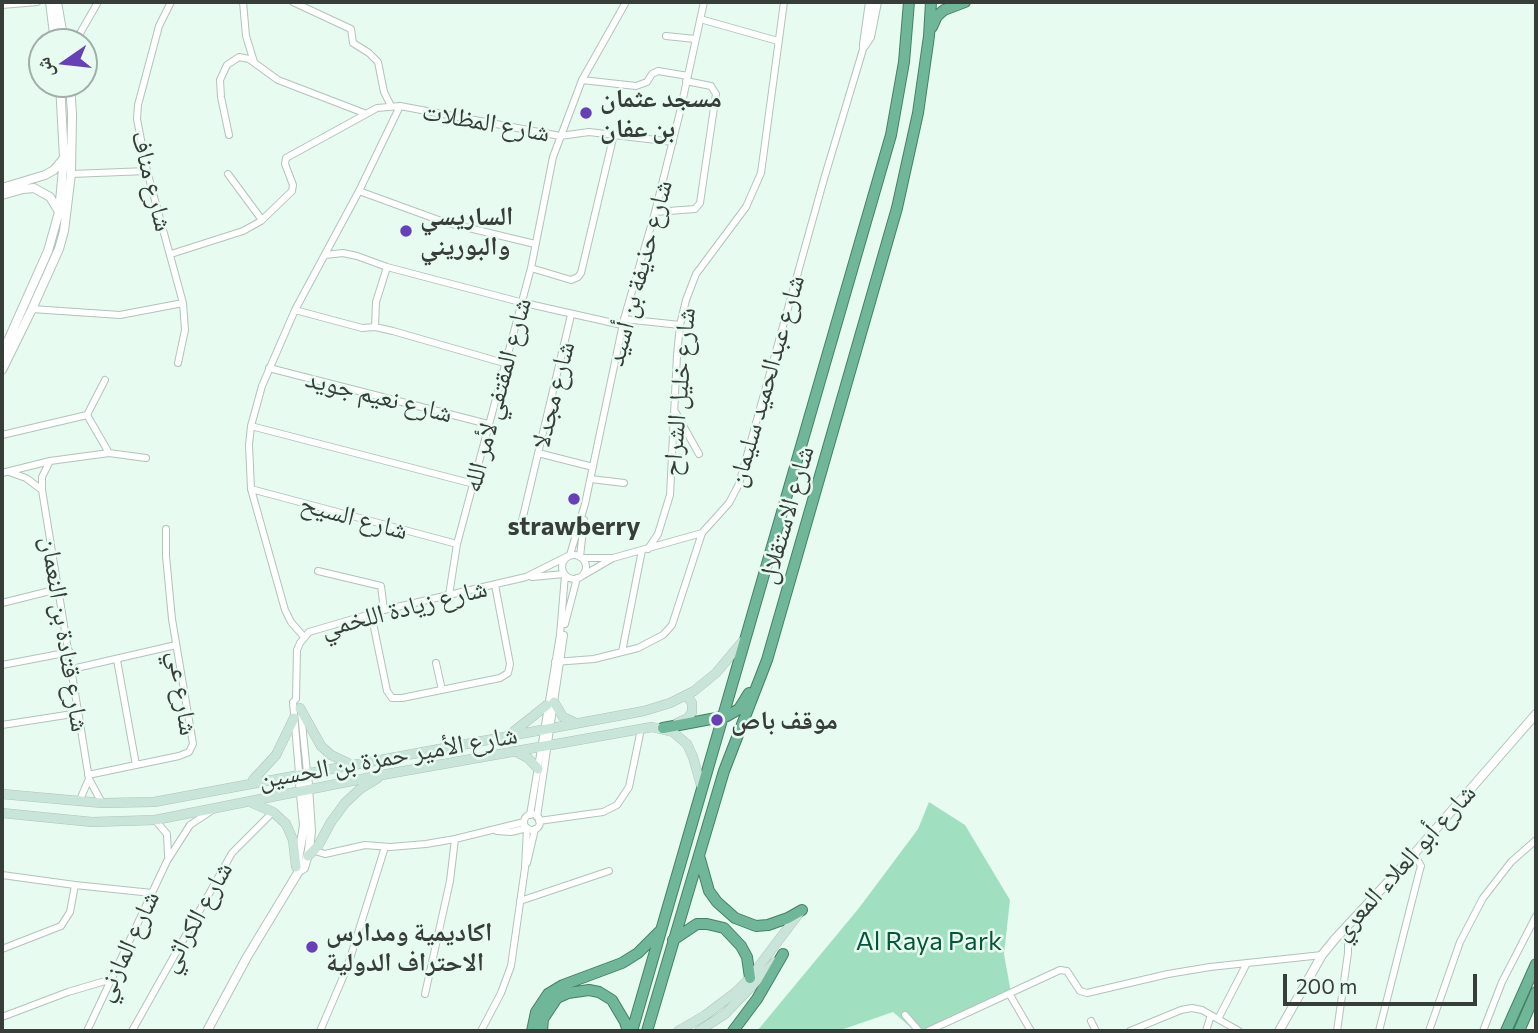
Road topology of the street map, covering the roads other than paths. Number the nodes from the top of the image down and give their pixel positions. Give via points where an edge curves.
1 (37, 2) edge
2 (50, 2) edge
3 (57, 2) edge
4 (98, 2) edge
5 (171, 2) edge
6 (243, 2) edge
7 (293, 2) edge
8 (626, 2) edge
9 (704, 2) edge
10 (784, 2) edge
11 (909, 2) edge
12 (931, 2) edge
13 (965, 2) edge
14 (876, 3) edge
15 (2, 5) edge
16 (700, 19) junction
17 (53, 28) edge
18 (62, 28) edge
19 (83, 28) edge
20 (666, 36) dead end
21 (929, 36) junction
22 (695, 39) junction
23 (778, 41) junction
24 (864, 46) joint
25 (255, 63) junction
26 (687, 78) junction
27 (582, 80) junction
28 (61, 98) edge
29 (71, 98) edge
30 (390, 106) junction
31 (400, 106) junction
32 (364, 113) junction
33 (614, 134) junction
34 (229, 135) dead end
35 (560, 136) junction
36 (673, 142) junction
37 (64, 158) junction
38 (147, 171) junction
39 (71, 174) junction
40 (228, 174) dead end
41 (45, 175) junction
42 (2, 188) edge
43 (359, 191) junction
44 (45, 193) junction
45 (2, 195) edge
46 (59, 212) junction
47 (655, 212) junction
48 (262, 220) junction
49 (535, 244) junction
50 (171, 254) junction
51 (325, 255) junction
52 (387, 267) junction
53 (531, 268) junction
54 (520, 302) junction
55 (183, 303) junction
56 (32, 309) junction
57 (295, 310) junction
58 (572, 315) junction
59 (623, 322) junction
60 (680, 326) junction
61 (375, 327) junction
62 (2, 354) edge
63 (178, 363) dead end
64 (504, 363) junction
65 (269, 368) junction
66 (2, 370) edge
67 (106, 380) dead end
68 (675, 411) junction
69 (87, 415) junction
70 (488, 424) junction
71 (251, 426) junction
72 (2, 435) edge
73 (109, 453) junction
74 (538, 453) junction
75 (699, 454) dead end
76 (146, 458) dead end
77 (50, 461) junction
78 (593, 467) junction
79 (4, 472) edge
80 (591, 479) junction
81 (624, 483) dead end
82 (474, 484) junction
83 (251, 489) junction
84 (42, 490) junction
85 (585, 504) junction
86 (521, 525) dead end
87 (166, 529) dead end
88 (702, 533) junction
89 (457, 544) junction
90 (645, 549) junction
91 (569, 556) junction
92 (581, 557) junction
93 (613, 558) junction
94 (318, 571) dead end
95 (564, 574) junction
96 (526, 577) junction
97 (579, 577) junction
98 (495, 585) junction
99 (58, 589) junction
100 (449, 595) junction
101 (2, 603) edge
102 (384, 610) junction
103 (371, 613) junction
104 (747, 636) junction
105 (304, 637) junction
106 (176, 645) junction
107 (70, 652) junction
108 (622, 652) junction
109 (117, 660) junction
110 (436, 663) dead end
111 (557, 663) junction
112 (2, 665) edge
113 (72, 669) junction
114 (758, 684) junction
115 (442, 690) junction
116 (687, 695) junction
117 (298, 704) junction
118 (550, 704) junction
119 (79, 713) junction
120 (1536, 714) edge
121 (723, 717) junction
122 (294, 718) junction
123 (578, 724) junction
124 (2, 726) edge
125 (547, 729) junction
126 (641, 729) junction
127 (663, 729) junction
128 (508, 735) junction
129 (544, 746) junction
130 (513, 751) junction
131 (350, 764) junction
132 (136, 765) junction
133 (538, 769) junction
134 (303, 772) junction
135 (387, 774) junction
136 (88, 777) junction
137 (539, 781) junction
138 (251, 782) junction
139 (305, 790) junction
140 (702, 791) junction
141 (2, 794) edge
142 (245, 801) junction
143 (79, 802) junction
144 (102, 803) junction
145 (212, 810) junction
146 (273, 812) junction
147 (2, 813) edge
148 (535, 818) junction
149 (155, 820) junction
150 (526, 826) junction
151 (535, 829) junction
152 (455, 839) junction
153 (1536, 840) edge
154 (385, 847) junction
155 (311, 853) junction
156 (1414, 854) junction
157 (699, 856) junction
158 (167, 861) junction
159 (525, 868) junction
160 (298, 869) junction
161 (609, 871) dead end
162 (2, 875) edge
163 (75, 886) junction
164 (152, 893) junction
165 (520, 901) junction
166 (802, 910) joint
167 (1536, 916) edge
168 (1348, 923) junction
169 (663, 928) junction
170 (673, 940) junction
171 (2, 949) edge
172 (783, 954) joint
173 (1322, 955) junction
174 (1247, 962) junction
175 (1536, 964) edge
176 (750, 978) junction
177 (112, 979) junction
178 (1536, 992) edge
179 (425, 994) dead end
180 (1010, 995) junction
181 (905, 1016) dead end
182 (2, 1017) edge
183 (1214, 1017) junction
184 (1518, 1017) junction
185 (1091, 1021) dead end
186 (87, 1031) edge
187 (131, 1031) edge
188 (207, 1031) edge
189 (320, 1031) edge
190 (481, 1031) edge
191 (532, 1031) edge
192 (542, 1031) edge
193 (630, 1031) edge
194 (647, 1031) edge
195 (678, 1031) edge
196 (699, 1031) edge
197 (733, 1031) edge
198 (919, 1031) edge
199 (928, 1031) edge
200 (1031, 1031) edge
201 (1096, 1031) edge
202 (1130, 1031) edge
203 (1206, 1031) edge
204 (1239, 1031) edge
205 (1281, 1031) edge
206 (1337, 1031) edge
207 (1379, 1031) edge
208 (1429, 1031) edge
209 (1483, 1031) edge
210 (1506, 1031) edge
211 (1519, 1031) edge

1 - 15 street
2 - 17 street
3 - 18 street
4 - 19 street
5 - 38 street, شارع مناف via 159,26 137,113
6 - 25 street via 246,36
7 - 30 street via 351,29 353,43 378,62
8 - 27 street, شارع المقتفي لأمر الله
9 - 16 street, شارع حذيفة بن أسيد
10 - 23 street, شارع خليل الشراح
11 - 104 highway, شارع الاستقلال via 891,135 763,565
12 - 21 highway, شارع الاستقلال
13 - 21 highway via 940,13
14 - 24 street
16 - 22 street, شارع حذيفة بن أسيد
16 - 23 street
20 - 22 street
21 - 114 highway, شارع الاستقلال via 904,184
22 - 26 street, شارع حذيفة بن أسيد
23 - 60 street, شارع خليل الشراح via 761,173 746,207 696,274
24 - 88 street, شارع عبدالحميد سليمان via 739,484
25 - 32 street via 285,82
25 - 34 street via 236,58 222,75 220,91
26 - 27 street via 658,71 636,86
26 - 36 street, شارع حذيفة بن أسيد
26 - 47 street via 711,86 716,94 700,203 695,209
27 - 35 street, شارع المقتفي لأمر الله
28 - 37 street
29 - 39 street
30 - 31 street, شارع المظلات
30 - 32 street, شارع المظلات
31 - 35 street, شارع المظلات
31 - 43 street
32 - 48 street, شارع المظلات via 286,158 292,191
33 - 35 street, شارع المظلات
33 - 36 street, شارع المظلات
33 - 53 street via 581,273 570,280
35 - 49 street, شارع المقتفي لأمر الله
36 - 47 street, شارع حذيفة بن أسيد
37 - 41 street
37 - 46 street
38 - 39 street
38 - 50 street, شارع مناف
39 - 56 street via 61,240
40 - 48 street
41 - 42 street
41 - 44 street
43 - 49 street via 444,222
43 - 51 street
44 - 45 street via 29,188
44 - 46 street
46 - 62 street via 48,251
47 - 59 street, شارع حذيفة بن أسيد
48 - 50 street
49 - 53 street, شارع المقتفي لأمر الله
50 - 55 street, شارع مناف
51 - 52 street via 343,253
51 - 57 street
52 - 54 street
52 - 61 street via 376,302
53 - 54 street, شارع المقتفي لأمر الله
54 - 58 street
54 - 64 street, شارع المقتفي لأمر الله
55 - 56 street via 120,314
55 - 63 street, شارع مناف via 185,331
56 - 66 street
57 - 61 street via 362,328
57 - 65 street
58 - 59 street, شارع مجدلا
58 - 74 street, شارع مجدلا
59 - 60 street, شارع مجدلا
59 - 78 street, شارع حذيفة بن أسيد
60 - 68 street, شارع خليل الشراح
61 - 64 street
64 - 70 street, شارع المقتفي لأمر الله
65 - 70 street, شارع نعيم جويد
65 - 71 street
67 - 69 street
68 - 75 street
68 - 90 street, شارع خليل الشراح via 670,495 658,534
69 - 72 street
69 - 73 street
70 - 82 street, شارع المقتفي لأمر الله
71 - 82 street
71 - 83 street
73 - 76 street
73 - 77 street
74 - 78 street
74 - 86 street, شارع مجدلا
77 - 79 street
77 - 84 street, شارع قتادة بن النعمان
78 - 80 street, شارع حذيفة بن أسيد
79 - 84 street via 26,478
80 - 81 street
80 - 85 street, شارع حذيفة بن أسيد
82 - 89 street, شارع المقتفي لأمر الله
83 - 89 street, شارع السيح
83 - 105 street via 285,610
84 - 99 street, شارع قتادة بن النعمان
85 - 91 street, شارع حذيفة بن أسيد
85 - 92 street, شارع حذيفة بن أسيد
87 - 106 street, شارع عي
88 - 90 street
88 - 108 street, شارع عبدالحميد سليمان via 672,625 654,641
89 - 100 street, شارع المقتفي لأمر الله
90 - 93 street
90 - 108 street, شارع خليل الشراح
91 - 92 street
91 - 95 street via 562,564
91 - 96 street, شارع زيادة اللخمي
92 - 93 street
92 - 97 street via 586,569
93 - 97 street
94 - 102 street via 381,586
95 - 96 street, شارع زيادة اللخمي
95 - 97 street
95 - 111 street
96 - 98 street, شارع زيادة اللخمي
97 - 111 street
98 - 100 street, شارع زيادة اللخمي
98 - 115 street via 508,673
99 - 101 street
99 - 107 street, شارع قتادة بن النعمان
100 - 102 street, شارع زيادة اللخمي
102 - 103 street, شارع زيادة اللخمي
103 - 105 street, شارع زيادة اللخمي
103 - 115 street via 389,695 396,699
104 - 116 main road, شارع الأمير حمزة بن الحسين via 716,673
104 - 121 highway, شارع الاستقلال
105 - 117 street, شارع زيادة اللخمي via 297,650
106 - 109 street
106 - 132 street, شارع عي via 191,748 184,755
107 - 112 street
107 - 113 street, شارع قتادة بن النعمان
108 - 111 street, شارع عبدالحميد سليمان
109 - 113 street
109 - 132 street
110 - 115 street
111 - 118 street
113 - 119 street, شارع قتادة بن النعمان
114 - 121 highway via 739,709
114 - 157 highway, شارع الاستقلال via 724,771
116 - 123 main road, شارع الأمير حمزة بن الحسين via 644,711
116 - 127 main road via 690,716
117 - 122 street, شارع زيادة اللخمي via 293,702
117 - 131 main road via 321,746
117 - 134 street, شارع زيادة اللخمي
118 - 123 main road
118 - 125 street
118 - 128 main road
119 - 124 street
119 - 136 street, شارع قتادة بن النعمان
120 - 156 street, شارع أبو العلاء المعري
121 - 127 highway
121 - 140 highway, شارع الاستقلال
122 - 134 street, شارع زيادة اللخمي
122 - 138 main road via 276,755
123 - 125 main road, شارع الأمير حمزة بن الحسين
125 - 128 main road, شارع الأمير حمزة بن الحسين
125 - 129 street
126 - 127 main road, شارع الأمير حمزة بن الحسين
126 - 129 main road, شارع الأمير حمزة بن الحسين
126 - 148 street via 629,787 621,801 603,812
127 - 140 main road via 687,744
128 - 131 main road, شارع الأمير حمزة بن الحسين
129 - 130 main road, شارع الأمير حمزة بن الحسين
129 - 133 street
129 - 137 street
130 - 133 main road
130 - 135 main road, شارع الأمير حمزة بن الحسين
131 - 134 main road, شارع الأمير حمزة بن الحسين
132 - 136 street, شارع عي
133 - 137 street
134 - 138 main road, شارع الأمير حمزة بن الحسين
134 - 139 street
135 - 139 main road, شارع الأمير حمزة بن الحسين
135 - 155 main road via 345,803
136 - 143 street
136 - 144 street, شارع قتادة بن النعمان
137 - 148 street
138 - 144 main road, شارع الأمير حمزة بن الحسين via 154,802
139 - 142 main road, شارع الأمير حمزة بن الحسين
139 - 155 street
139 - 160 street
140 - 169 highway, شارع الاستقلال
141 - 143 main road, شارع الأمير حمزة بن الحسين
142 - 145 main road, شارع الأمير حمزة بن الحسين
142 - 146 main road
143 - 144 main road, شارع الأمير حمزة بن الحسين
145 - 149 main road, شارع الأمير حمزة بن الحسين
145 - 158 street, شارع المازني via 190,825
146 - 160 main road via 291,834
146 - 187 street, شارع الكراثي via 232,853
147 - 149 main road, شارع الأمير حمزة بن الحسين via 92,822
148 - 150 street
148 - 151 street
149 - 158 street, شارع المازني via 167,834
150 - 151 street
150 - 152 street
150 - 159 street
151 - 159 street
152 - 154 street
152 - 179 street
153 - 208 street via 1511,862 1479,905 1460,942
154 - 155 street via 365,845
154 - 189 street via 347,968
155 - 160 street via 303,869
156 - 168 street, شارع أبو العلاء المعري
156 - 207 street via 1419,873
157 - 166 highway via 709,891 735,919 768,925
157 - 170 highway, شارع الاستقلال
158 - 164 street, شارع المازني
159 - 165 street
160 - 188 street
161 - 165 street
162 - 163 street
163 - 164 street
163 - 171 street via 70,912 61,926
164 - 177 street, شارع المازني
165 - 190 street via 509,975
166 - 176 main road
167 - 209 street
168 - 173 street, شارع أبو العلاء المعري
168 - 206 street
169 - 191 highway via 622,964 548,994 536,1012
169 - 193 highway, شارع الاستقلال
170 - 176 highway via 697,924 724,928 747,957
170 - 194 highway, شارع الاستقلال
172 - 196 main road via 739,1002
172 - 197 highway
173 - 174 street
173 - 205 street, شارع أبو العلاء المعري
174 - 180 street via 1087,993 1080,991 1067,971 1060,970
174 - 183 street
175 - 184 highway
176 - 195 main road via 722,1004
177 - 182 street
177 - 186 street, شارع المازني
178 - 184 highway
180 - 199 street
180 - 200 street
181 - 198 street
183 - 202 street via 1186,1009
183 - 203 street
183 - 204 street
184 - 210 highway
184 - 211 highway
185 - 201 street
192 - 193 highway via 543,1019 557,998 579,990 599,992 612,1000

